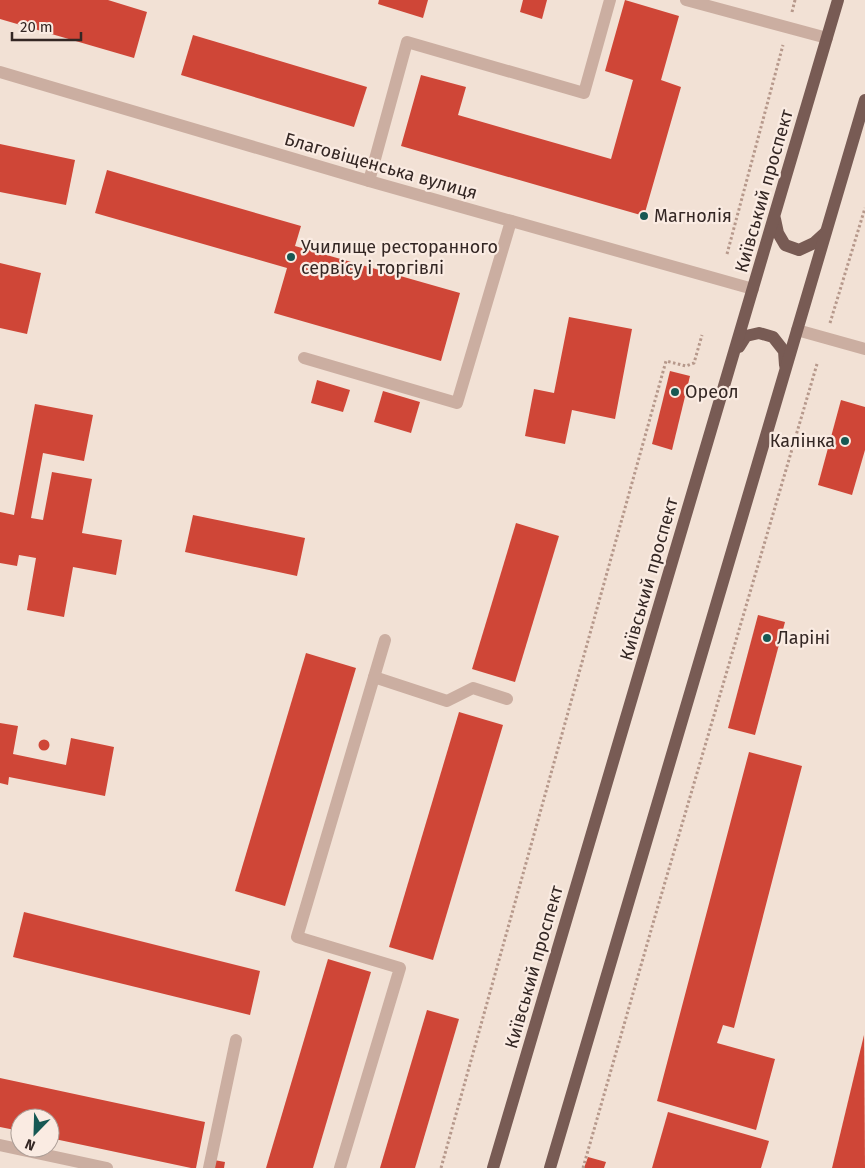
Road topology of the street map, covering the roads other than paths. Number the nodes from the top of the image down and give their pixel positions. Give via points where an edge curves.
1 (610, 0) edge
2 (686, 0) edge
3 (838, 0) edge
4 (827, 38) junction
5 (0, 72) edge
6 (865, 100) edge
7 (369, 181) junction
8 (774, 216) junction
9 (511, 221) junction
10 (826, 232) junction
11 (753, 289) junction
12 (797, 330) junction
13 (865, 349) edge
14 (733, 355) junction
15 (304, 358) dead end
16 (785, 370) junction
17 (385, 640) dead end
18 (374, 677) junction
19 (507, 699) dead end
20 (236, 1040) dead end
21 (0, 1145) edge
22 (107, 1168) edge
23 (209, 1168) edge
24 (340, 1168) edge
25 (493, 1168) edge
26 (550, 1168) edge

1 - 7 street via 584,93 407,42
2 - 4 street
3 - 4 main road, Київський проспект
4 - 8 main road, Київський проспект
5 - 7 street, Благовіщенська вулиця
6 - 10 main road
7 - 9 street, Благовіщенська вулиця
8 - 10 main road via 785,245 799,250
8 - 11 main road, Київський проспект
9 - 11 street, Благовіщенська вулиця
9 - 15 street via 456,403
10 - 12 main road
11 - 14 main road, Київський проспект
12 - 13 street
12 - 16 main road
14 - 16 main road via 746,336 759,333 773,337 784,351
14 - 25 main road, Київський проспект
16 - 26 main road
17 - 18 street
18 - 19 street via 447,701 473,688
18 - 24 street via 297,937 400,968
20 - 23 street
21 - 22 street

